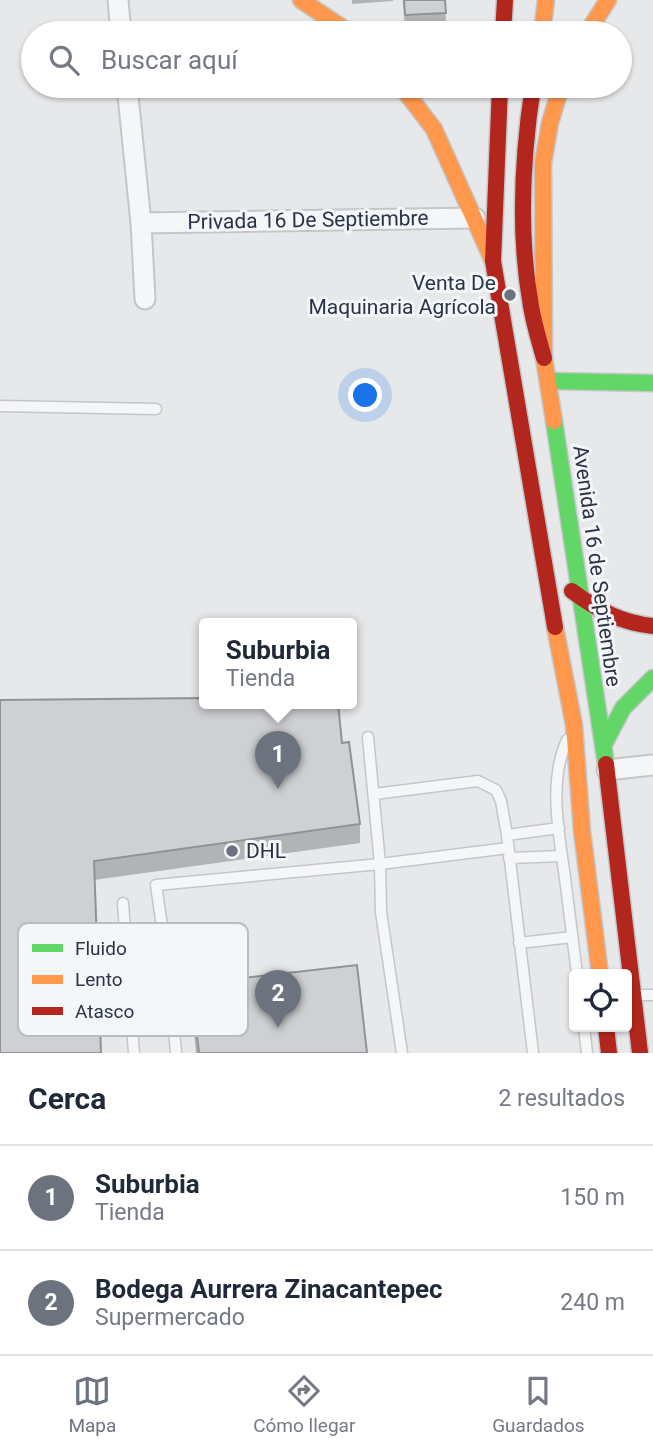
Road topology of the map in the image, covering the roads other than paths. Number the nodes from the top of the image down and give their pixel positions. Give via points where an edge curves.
1 (118, 0) edge
2 (301, 0) edge
3 (505, 0) edge
4 (546, 0) edge
5 (608, 0) edge
6 (596, 7) edge
7 (120, 21) edge
8 (339, 21) edge
9 (504, 21) edge
10 (543, 21) edge
11 (128, 98) edge
12 (410, 98) edge
13 (499, 98) edge
14 (531, 98) edge
15 (557, 98) edge
16 (475, 218) junction
17 (141, 223) junction
18 (494, 261) junction
19 (145, 299) dead end
20 (544, 358) junction
21 (548, 381) junction
22 (653, 383) edge
23 (0, 406) edge
24 (156, 409) dead end
25 (544, 566) junction
26 (580, 597) junction
27 (653, 626) edge
28 (653, 678) edge
29 (574, 725) junction
30 (368, 737) dead end
31 (603, 746) junction
32 (653, 765) edge
33 (607, 770) junction
34 (374, 794) junction
35 (559, 828) junction
36 (507, 835) junction
37 (509, 853) junction
38 (562, 856) junction
39 (380, 864) junction
40 (123, 903) dead end
41 (124, 923) edge
42 (162, 923) edge
43 (572, 937) junction
44 (519, 943) junction
45 (576, 969) edge
46 (599, 969) edge
47 (633, 995) junction
48 (653, 995) edge
49 (584, 1032) edge
50 (607, 1032) edge
51 (402, 1053) edge
52 (534, 1053) edge
53 (587, 1053) edge
54 (610, 1053) edge
55 (640, 1053) edge

1 - 7 street
2 - 8 main road
3 - 9 main road
4 - 10 main road
5 - 6 main road
11 - 17 street
12 - 16 main road via 434,129
13 - 18 main road
14 - 20 main road via 522,224 529,297
15 - 20 main road, Avenida 16 de Septiembre via 543,163
16 - 17 street, Privada 16 De Septiembre
16 - 18 main road
17 - 19 street
18 - 25 main road
20 - 21 main road, Avenida 16 de Septiembre
21 - 22 main road
21 - 26 main road, Avenida 16 de Septiembre
23 - 24 lane
25 - 26 main road
25 - 29 main road
26 - 27 main road via 625,621
26 - 31 main road, Avenida 16 de Septiembre
28 - 31 main road via 631,697
29 - 35 lane via 560,754
29 - 46 main road
30 - 34 lane
31 - 33 main road, Avenida 16 de Septiembre
32 - 33 street
33 - 47 main road, Avenida 16 de Septiembre
34 - 36 lane via 478,781 496,790
34 - 39 lane
35 - 36 lane
35 - 38 lane
36 - 37 lane
37 - 38 lane
37 - 39 lane
37 - 44 lane
38 - 43 lane
39 - 42 lane via 156,885
39 - 51 lane via 381,912
40 - 41 lane
43 - 44 lane
43 - 45 lane
44 - 52 lane
47 - 48 lane
47 - 55 main road, Avenida 16 de Septiembre
49 - 53 lane
50 - 54 main road

